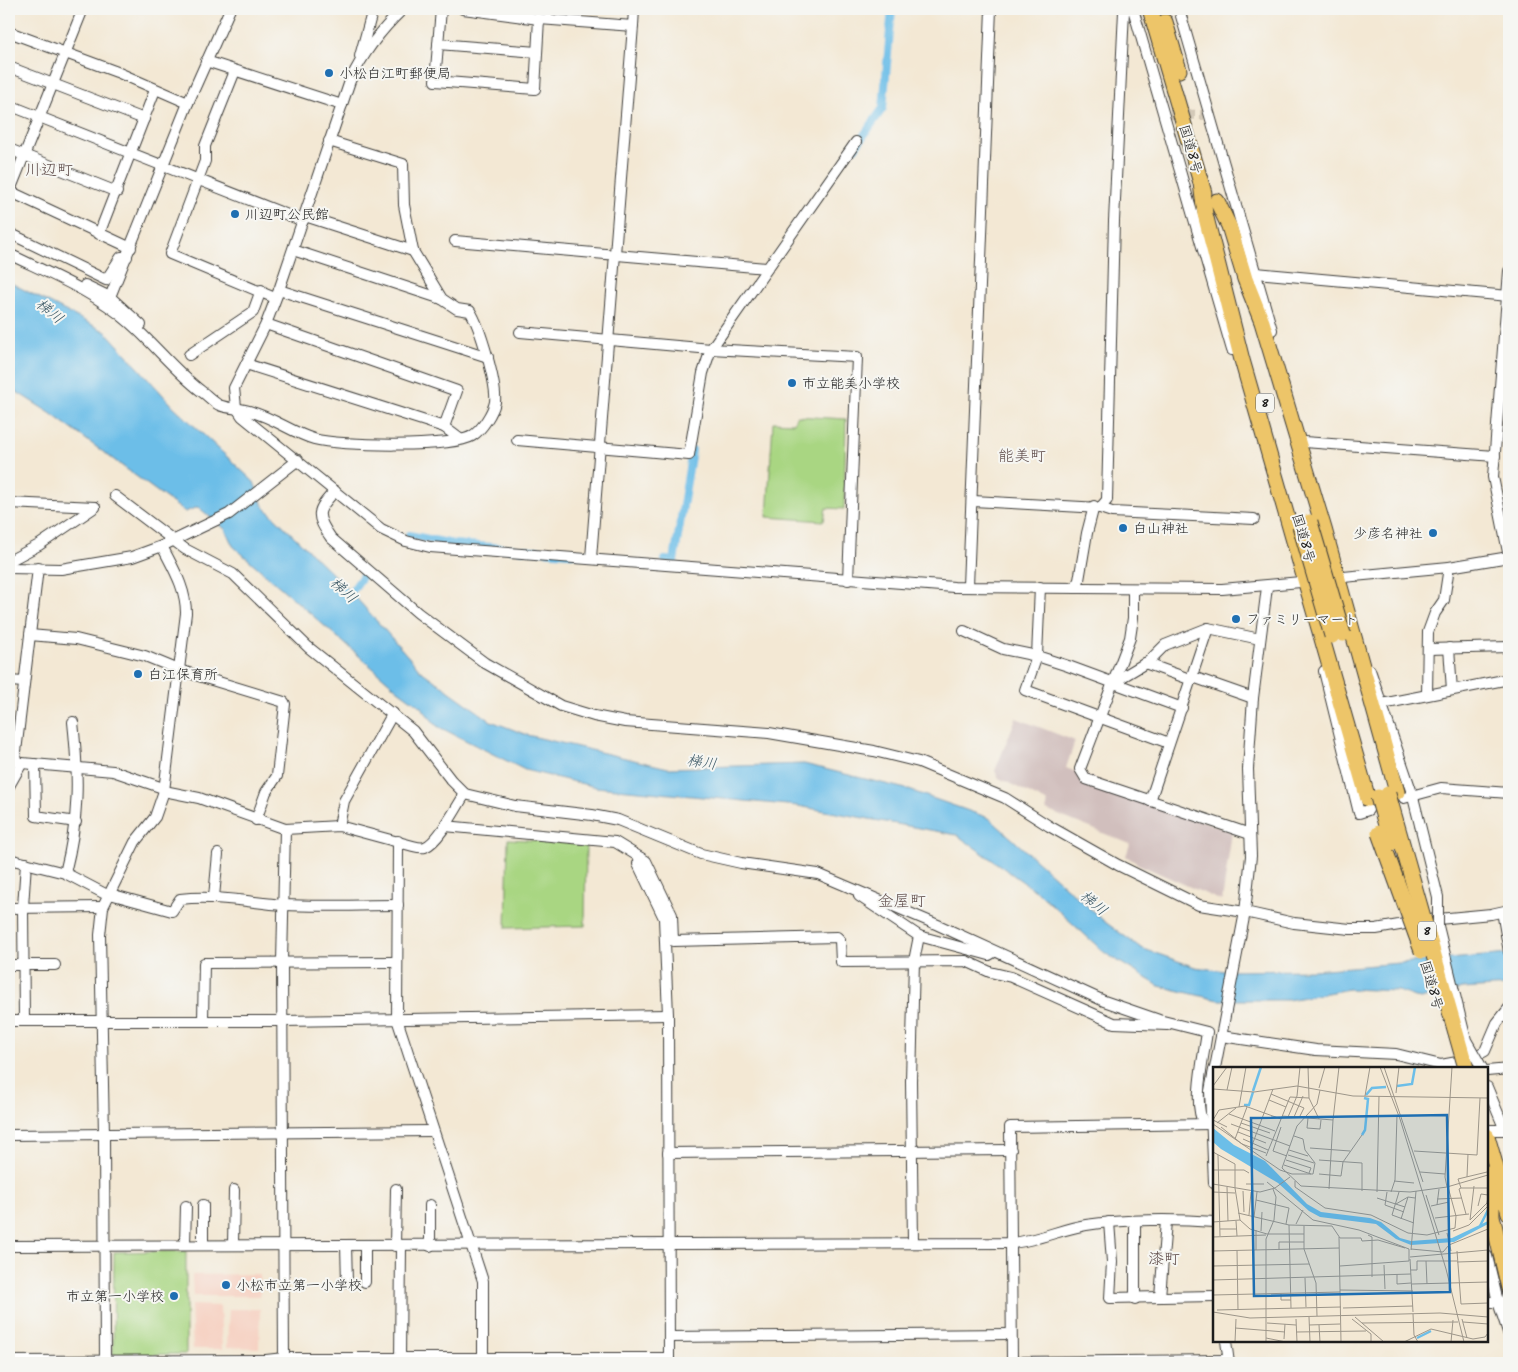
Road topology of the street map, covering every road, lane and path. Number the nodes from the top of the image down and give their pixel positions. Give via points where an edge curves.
1 (82, 9) edge
2 (230, 9) edge
3 (374, 9) edge
4 (402, 9) edge
5 (441, 9) edge
6 (463, 9) edge
7 (634, 9) edge
8 (991, 9) edge
9 (1128, 9) edge
10 (1133, 9) edge
11 (1150, 9) edge
12 (1161, 9) edge
13 (1178, 9) edge
14 (533, 15) edge
15 (632, 26) junction
16 (9, 32) edge
17 (438, 44) junction
18 (537, 52) junction
19 (64, 54) junction
20 (206, 61) junction
21 (359, 62) junction
22 (9, 67) edge
23 (235, 71) junction
24 (52, 84) junction
25 (155, 90) junction
26 (188, 103) junction
27 (9, 105) edge
28 (342, 106) junction
29 (39, 117) junction
30 (144, 119) junction
31 (329, 141) junction
32 (856, 142) dead end
33 (9, 149) edge
34 (132, 153) junction
35 (24, 155) junction
36 (163, 165) junction
37 (198, 180) junction
38 (9, 192) edge
39 (117, 192) junction
40 (304, 218) junction
41 (9, 233) edge
42 (99, 234) junction
43 (455, 241) dead end
44 (293, 250) junction
45 (413, 251) junction
46 (129, 253) junction
47 (9, 254) edge
48 (615, 254) junction
49 (1227, 254) junction
50 (766, 268) junction
51 (1509, 271) edge
52 (1239, 278) junction
53 (72, 284) junction
54 (261, 290) junction
55 (277, 294) junction
56 (1508, 296) edge
57 (110, 297) junction
58 (442, 299) junction
59 (266, 324) junction
60 (520, 332) dead end
61 (149, 341) junction
62 (609, 341) junction
63 (711, 349) junction
64 (189, 355) dead end
65 (488, 357) junction
66 (246, 364) junction
67 (236, 407) junction
68 (444, 427) junction
69 (460, 439) junction
70 (517, 440) dead end
71 (1304, 442) junction
72 (600, 447) junction
73 (1495, 456) junction
74 (298, 460) junction
75 (335, 491) junction
76 (115, 496) dead end
77 (973, 502) junction
78 (9, 503) edge
79 (1097, 507) junction
80 (1254, 519) dead end
81 (1310, 522) junction
82 (179, 538) junction
83 (1296, 545) junction
84 (162, 546) junction
85 (1509, 557) edge
86 (592, 558) junction
87 (9, 561) edge
88 (9, 568) edge
89 (38, 568) junction
90 (1449, 568) junction
91 (1338, 578) junction
92 (848, 580) junction
93 (1306, 582) junction
94 (968, 586) junction
95 (1267, 587) junction
96 (1040, 588) junction
97 (1075, 588) junction
98 (1133, 589) junction
99 (1348, 616) junction
100 (1208, 628) junction
101 (964, 631) dead end
102 (1331, 634) junction
103 (30, 635) junction
104 (1260, 639) junction
105 (1509, 647) edge
106 (1449, 648) junction
107 (1428, 649) junction
108 (1037, 656) junction
109 (1145, 663) junction
110 (179, 670) junction
111 (1192, 678) junction
112 (1509, 679) edge
113 (9, 681) edge
114 (24, 682) junction
115 (1112, 684) junction
116 (1452, 690) junction
117 (1427, 695) junction
118 (1253, 698) junction
119 (1382, 704) junction
120 (1182, 708) junction
121 (392, 713) junction
122 (1099, 717) junction
123 (73, 722) dead end
124 (1169, 743) junction
125 (15, 760) edge
126 (35, 764) junction
127 (78, 768) junction
128 (9, 786) edge
129 (164, 791) junction
130 (1509, 793) edge
131 (465, 794) junction
132 (1388, 798) junction
133 (1150, 801) junction
134 (256, 820) junction
135 (76, 822) junction
136 (339, 826) junction
137 (445, 826) junction
138 (285, 829) junction
139 (1250, 834) junction
140 (398, 841) junction
141 (218, 854) dead end
142 (641, 858) junction
143 (9, 859) edge
144 (26, 863) junction
145 (65, 873) junction
146 (857, 891) junction
147 (109, 895) junction
148 (214, 898) junction
149 (283, 904) junction
150 (398, 905) junction
151 (103, 907) junction
152 (9, 908) edge
153 (23, 908) junction
154 (1506, 913) edge
155 (1245, 914) junction
156 (919, 936) junction
157 (1426, 948) junction
158 (995, 951) junction
159 (1509, 952) edge
160 (914, 961) junction
161 (282, 962) junction
162 (397, 962) junction
163 (55, 964) dead end
164 (9, 965) edge
165 (24, 965) junction
166 (1509, 1008) edge
167 (668, 1015) junction
168 (397, 1019) junction
169 (9, 1021) edge
170 (24, 1021) junction
171 (203, 1021) junction
172 (283, 1021) junction
173 (102, 1022) junction
174 (1171, 1024) junction
175 (1222, 1032) junction
176 (1214, 1067) edge
177 (1456, 1067) edge
178 (1466, 1067) edge
179 (1481, 1067) edge
180 (1509, 1069) edge
181 (1488, 1071) edge
182 (1488, 1090) edge
183 (1212, 1091) edge
184 (1208, 1124) junction
185 (1488, 1130) edge
186 (1507, 1130) edge
187 (432, 1131) junction
188 (284, 1132) junction
189 (104, 1134) junction
190 (9, 1135) edge
191 (1488, 1141) edge
192 (1011, 1150) junction
193 (913, 1151) junction
194 (668, 1153) junction
195 (1213, 1173) edge
196 (1488, 1176) edge
197 (396, 1189) dead end
198 (234, 1190) dead end
199 (1497, 1190) junction
200 (430, 1205) dead end
201 (186, 1206) dead end
202 (203, 1206) dead end
203 (1509, 1206) edge
204 (1509, 1213) edge
205 (1135, 1221) junction
206 (1109, 1222) junction
207 (1166, 1222) junction
208 (1213, 1222) edge
209 (914, 1243) junction
210 (1011, 1243) junction
211 (668, 1244) junction
212 (104, 1245) junction
213 (185, 1245) junction
214 (203, 1245) junction
215 (233, 1245) junction
216 (284, 1245) junction
217 (346, 1245) junction
218 (365, 1245) junction
219 (471, 1245) junction
220 (9, 1246) edge
221 (398, 1246) junction
222 (430, 1246) junction
223 (1509, 1254) edge
224 (1488, 1260) edge
225 (347, 1282) dead end
226 (365, 1282) dead end
227 (1509, 1288) edge
228 (1213, 1296) edge
229 (1160, 1297) junction
230 (1135, 1299) junction
231 (1488, 1302) edge
232 (1498, 1302) junction
233 (1509, 1302) edge
234 (1011, 1334) junction
235 (1509, 1335) edge
236 (669, 1337) junction
237 (1226, 1342) edge
238 (284, 1360) edge
239 (318, 1360) edge
240 (400, 1360) edge
241 (483, 1360) edge
242 (669, 1360) edge
243 (9, 1361) edge
244 (104, 1361) edge
245 (206, 1361) edge
246 (40, 1362) edge
247 (1228, 1362) edge

1 - 19 street
2 - 20 street
3 - 21 street
4 - 21 street
5 - 17 street
6 - 14 street
7 - 15 street
8 - 77 street
9 - 79 street via 1124,11 1119,113 1107,500
10 - 83 street via 1167,114 1279,513
11 - 49 highway, 国道8号 via 1201,183 1205,214
12 - 49 highway, 国道8号 / 8 via 1217,201
13 - 52 street via 1207,115
14 - 15 street
14 - 18 street
15 - 48 street
16 - 19 street
17 - 18 street
17 - 18 street via 435,81 471,84 535,89
19 - 24 street
19 - 25 street
20 - 23 street
20 - 26 street
21 - 28 street
22 - 24 street
23 - 28 street
23 - 37 street via 205,146 205,161
24 - 29 street
24 - 30 street
25 - 26 street
25 - 30 street
26 - 36 street
27 - 29 street
28 - 31 street
29 - 34 street
29 - 35 street
30 - 34 street
31 - 40 street
31 - 45 street via 403,164 404,204
32 - 50 street
33 - 35 street
34 - 36 street
34 - 39 street
35 - 38 street
35 - 39 street
36 - 37 street
36 - 46 street
37 - 40 street
37 - 54 street via 170,254
38 - 42 street
39 - 42 street
40 - 44 street
40 - 45 street
41 - 46 street via 106,280 120,257
42 - 46 street
43 - 48 street
44 - 55 street
44 - 58 street
45 - 58 street
46 - 57 street
47 - 53 street
48 - 50 street
48 - 62 street
49 - 52 highway, 国道8号 / 8
50 - 63 street
51 - 56 street
52 - 56 street
52 - 71 street
52 - 81 highway, 国道8号 / 8
52 - 83 highway via 1242,360
53 - 57 street via 78,282
53 - 61 street via 108,305
54 - 55 street
54 - 64 street via 253,312
55 - 59 street
55 - 65 street
56 - 73 street
57 - 61 street via 148,332
58 - 65 street via 456,309 470,311
59 - 66 street
59 - 68 street via 456,391
60 - 62 street
61 - 67 street via 180,374 220,405
62 - 63 street
62 - 72 street
63 - 72 street via 703,373 689,455
63 - 92 street via 857,357
65 - 69 street via 495,401 482,426 472,436
66 - 67 street via 234,388
66 - 68 street
67 - 69 street via 255,412 314,439 364,444
67 - 74 street via 242,416
68 - 69 street
70 - 72 street
71 - 73 street
71 - 81 street via 1324,514
72 - 86 street
73 - 85 street via 1493,477
74 - 75 street
74 - 82 street via 230,514
75 - 86 street via 381,529 406,541 430,547
75 - 155 street via 320,507 319,514 331,538 456,643 561,706 625,722 769,733 919,762 989,789 1118,865 1199,906
76 - 82 street
77 - 79 street
77 - 94 street
78 - 87 street via 95,507 40,546
79 - 80 street via 1112,512
79 - 97 street via 1087,533 1080,580
81 - 91 highway
81 - 102 highway, 国道8号 / 8, bridge
82 - 84 street
82 - 121 street via 202,559 233,574 308,647
83 - 93 highway
84 - 89 street via 132,557 61,569
84 - 110 street via 186,601
85 - 90 street
86 - 92 street
88 - 89 street
89 - 103 street
90 - 91 street
90 - 107 street via 1444,600 1428,632
91 - 93 street
91 - 99 highway
92 - 94 street
93 - 95 street
93 - 102 highway
94 - 96 street
95 - 98 street
95 - 104 street
96 - 97 street
96 - 108 street
97 - 98 street
98 - 115 street via 1134,618 1130,638
99 - 119 street via 1358,634
99 - 132 highway
100 - 104 street
100 - 109 street via 1165,645
100 - 111 street
101 - 108 street via 1004,649
102 - 132 highway, 国道8号 / 8
102 - 132 highway
103 - 110 street via 76,639 145,656
103 - 114 street
104 - 118 street
105 - 106 street
106 - 107 street
106 - 116 street
107 - 117 street
108 - 115 street
108 - 122 street via 1025,690
109 - 111 street
109 - 115 street
110 - 129 street
110 - 134 street via 286,704 277,776 266,792
111 - 118 street
111 - 120 street
112 - 116 street
113 - 114 street
114 - 125 street
115 - 120 street
115 - 122 street
116 - 117 street
117 - 119 street
118 - 139 street via 1248,769
119 - 132 street
120 - 124 street
121 - 131 street via 413,731 450,780
121 - 136 street via 344,801
122 - 124 street
122 - 133 street via 1080,769 1086,779
123 - 127 street
124 - 133 street
125 - 126 street
125 - 128 street
126 - 127 street
126 - 135 street via 36,816
127 - 129 street via 114,771
127 - 135 street
129 - 134 street via 199,798
129 - 147 street via 155,817 135,842
130 - 132 street via 1441,788
131 - 137 street
131 - 146 street via 515,806 618,820 701,854 818,874
132 - 157 highway, 国道8号 / 8, bridge
132 - 157 highway, bridge via 1396,886
132 - 179 street, bridge via 1420,825 1438,897 1438,926 1466,1040
133 - 139 street
134 - 138 street
135 - 145 street
136 - 138 street
136 - 140 street
137 - 140 street via 425,847
137 - 142 street via 598,839 615,842
138 - 149 street
139 - 155 street
140 - 150 street
141 - 148 street
142 - 160 street via 646,861 672,915 673,941 837,937 841,962
142 - 167 street via 638,864 664,918
143 - 144 street
144 - 145 street
144 - 153 street
145 - 147 street
146 - 156 street via 860,898
146 - 158 street
147 - 148 street via 172,911 180,899
147 - 151 street
148 - 149 street
149 - 150 street
149 - 161 street
150 - 162 street
151 - 153 street
151 - 173 street via 100,935
152 - 153 street
153 - 165 street
154 - 155 street via 1428,920 1376,929 1294,923
154 - 159 street
155 - 175 street
156 - 158 street via 989,955
156 - 160 street
157 - 177 highway, 国道8号 / 8
157 - 178 highway, 国道8号 / 8, bridge
158 - 174 street via 1104,1001
160 - 174 street via 966,961 1011,977 1114,1023 1163,1027
160 - 193 street
161 - 162 street
161 - 171 street via 204,964
161 - 172 street
162 - 168 street
163 - 165 street
164 - 165 street
165 - 170 street
166 - 175 street via 1497,1022 1485,1051 1468,1060 1441,1065 1396,1054 1316,1050
167 - 168 street
167 - 194 street
168 - 172 street
168 - 187 street
169 - 170 street
170 - 173 street
171 - 172 street
171 - 173 street
172 - 188 street
173 - 189 street
174 - 184 street via 1207,1032 1199,1101 1201,1118
175 - 176 street
180 - 181 street
182 - 186 street
183 - 184 street
184 - 192 street via 1010,1127
184 - 195 street
185 - 186 street
187 - 188 street
187 - 219 street
188 - 189 street
188 - 216 street
189 - 190 street
189 - 212 street
191 - 199 highway
192 - 193 street
192 - 210 street
193 - 194 street
193 - 209 street
194 - 211 street
196 - 199 highway
197 - 221 street
198 - 215 street
199 - 203 highway
199 - 204 highway
199 - 223 highway
199 - 227 highway via 1492,1216
200 - 222 street
201 - 213 street
202 - 214 street
205 - 206 street
205 - 207 street
205 - 230 street
206 - 210 street
206 - 230 street via 1110,1298
207 - 208 street
207 - 229 street
209 - 210 street
209 - 211 street
210 - 234 street
211 - 219 street
211 - 236 street
212 - 213 street
212 - 220 street
212 - 244 street
213 - 214 street
214 - 215 street
215 - 216 street
216 - 217 street
216 - 238 street
217 - 218 street
217 - 225 street
218 - 221 street
218 - 226 street
219 - 222 street
219 - 241 street via 483,1281
221 - 222 street
221 - 240 street
224 - 232 street
228 - 229 street
229 - 230 street
231 - 232 street
232 - 233 street
232 - 235 street
234 - 236 street
234 - 247 street via 1012,1362
236 - 242 street
237 - 247 street
238 - 239 street
238 - 245 street
239 - 240 street
240 - 241 street
241 - 242 street
243 - 246 street
244 - 245 street
244 - 246 street

